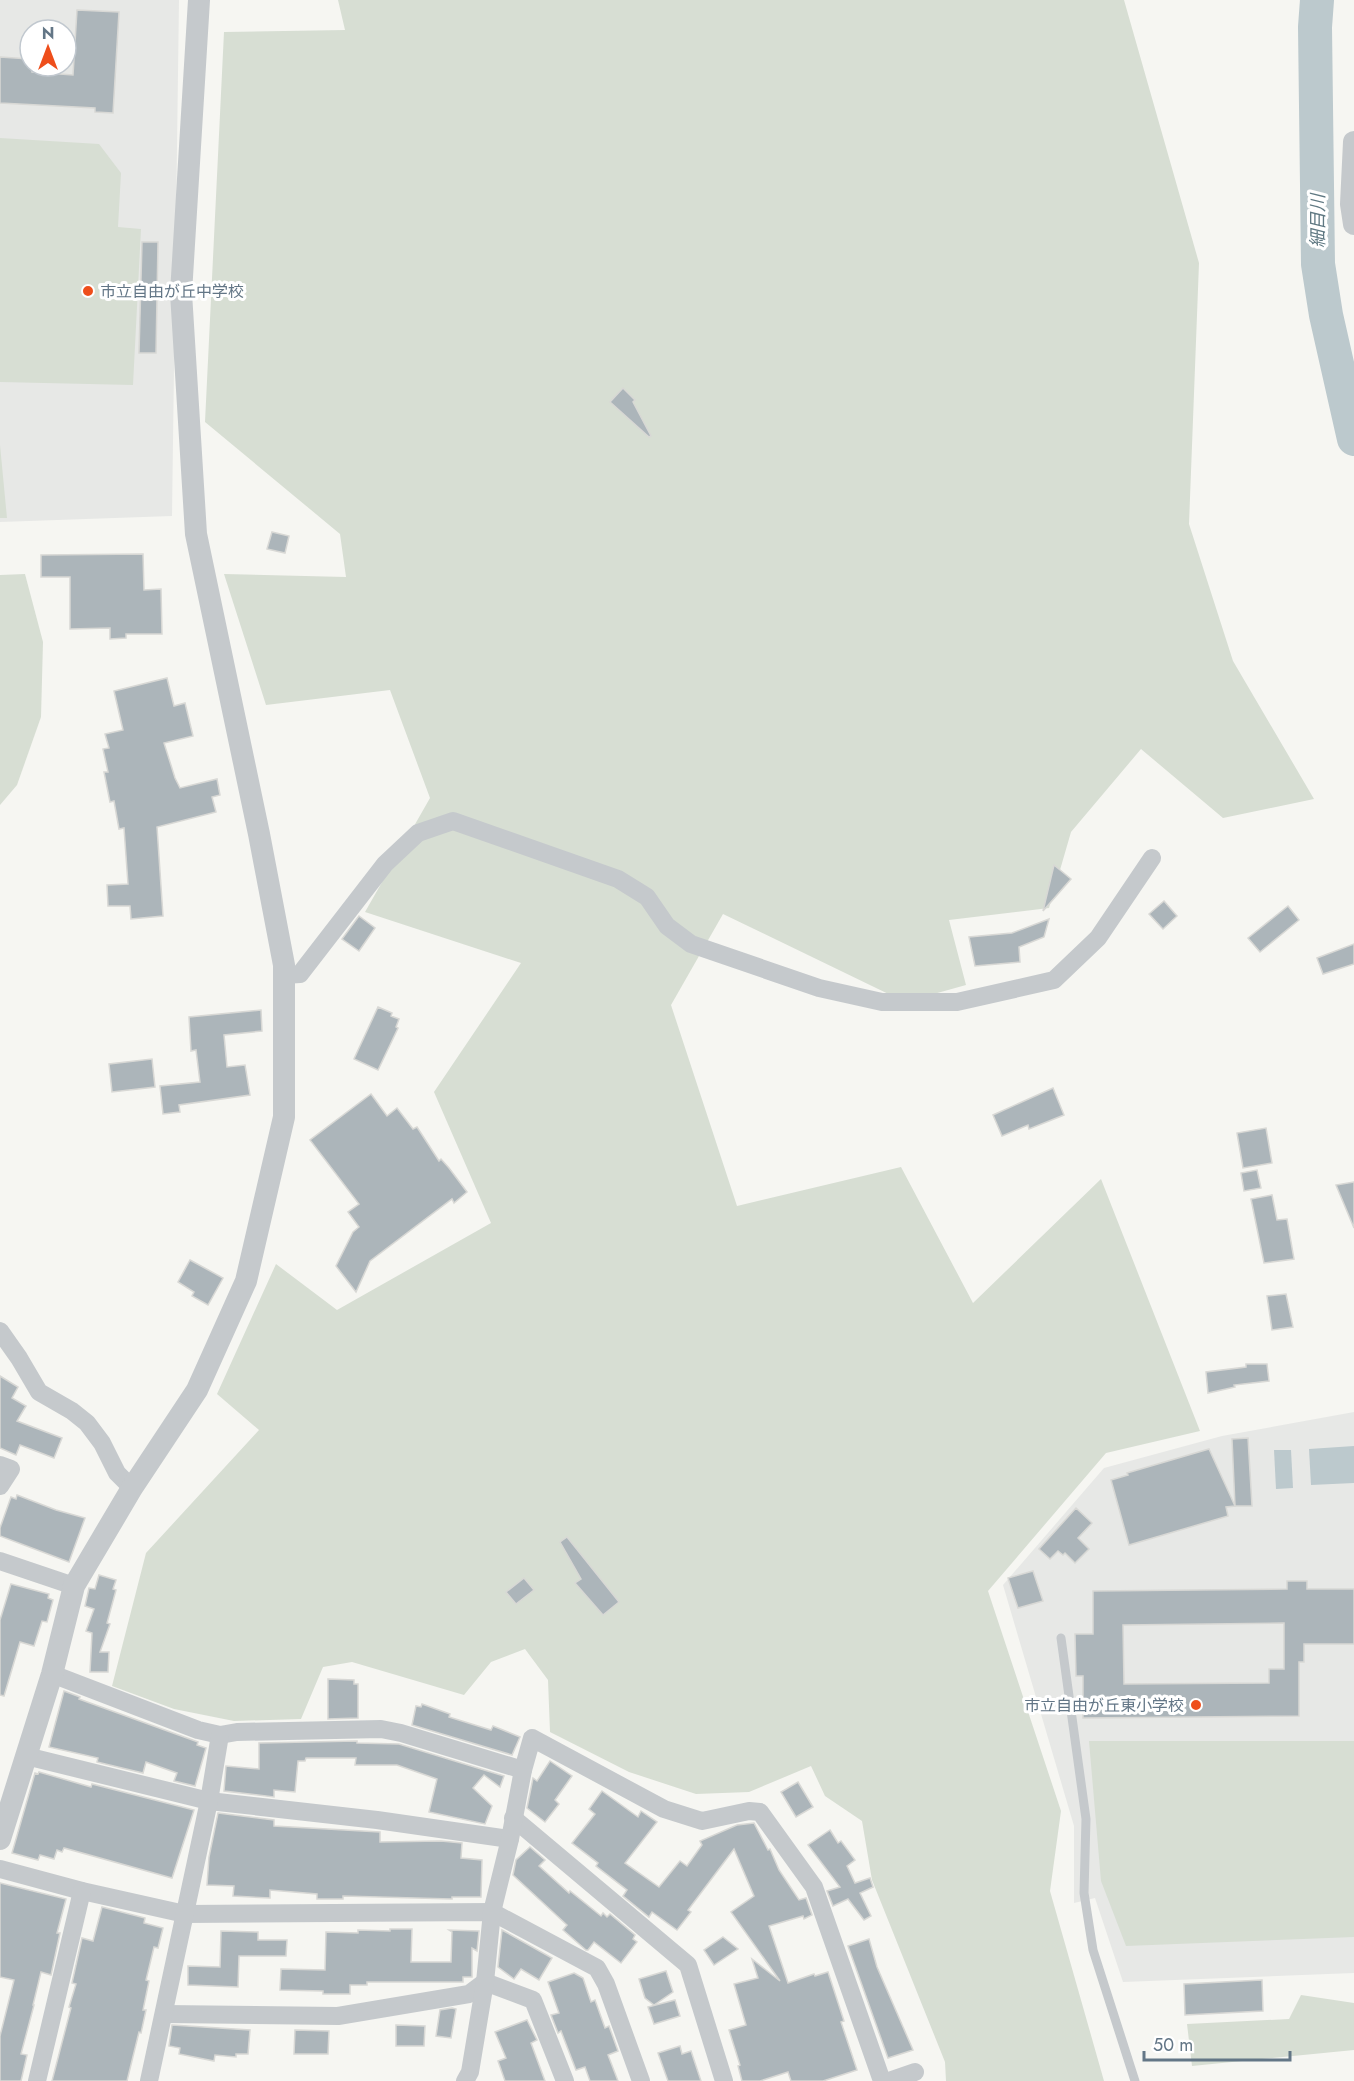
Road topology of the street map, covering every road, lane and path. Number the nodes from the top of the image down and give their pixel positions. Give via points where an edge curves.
1 (199, 0) edge
2 (1354, 142) edge
3 (1354, 224) edge
4 (1152, 858) dead end
5 (284, 975) junction
6 (0, 1331) edge
7 (0, 1465) edge
8 (0, 1486) edge
9 (132, 1488) junction
10 (0, 1561) edge
11 (74, 1586) junction
12 (1061, 1638) dead end
13 (52, 1674) junction
14 (220, 1735) junction
15 (26, 1756) junction
16 (523, 1770) junction
17 (209, 1801) junction
18 (513, 1818) junction
19 (0, 1839) edge
20 (510, 1839) junction
21 (0, 1869) edge
22 (82, 1891) junction
23 (492, 1912) junction
24 (184, 1914) junction
25 (485, 1982) junction
26 (164, 2014) junction
27 (915, 2072) dead end
28 (37, 2081) edge
29 (150, 2081) edge
30 (465, 2081) edge
31 (565, 2081) edge
32 (641, 2081) edge
33 (724, 2081) edge
34 (882, 2081) edge
35 (889, 2081) edge
36 (1135, 2081) edge

1 - 5 street via 181,293 196,534 259,834
2 - 3 street
4 - 5 street via 1098,938 1053,980 957,1002 882,1002 819,988 691,944 667,926 647,897 618,879 453,821 418,833 385,864 300,974
5 - 9 street via 284,1117 246,1281 197,1390
6 - 9 street via 39,1392 87,1423 117,1473
7 - 8 street via 11,1469
9 - 11 street
10 - 11 street
11 - 13 street
12 - 36 lane via 1086,1819 1084,1893 1093,1950
13 - 14 street
13 - 15 street
14 - 16 street via 381,1729
14 - 17 street
15 - 17 street
15 - 19 street
16 - 18 street
16 - 34 street via 532,1738 664,1809 702,1821 760,1812 814,1887
17 - 20 street
17 - 24 street
18 - 20 street
18 - 33 street via 688,1965
20 - 23 street
21 - 22 street
22 - 24 street
22 - 28 street
23 - 24 street
23 - 25 street
23 - 32 street via 597,1968
24 - 26 street
25 - 26 street via 469,1994 338,2016
25 - 30 street via 470,2072
25 - 31 street via 533,2000
26 - 29 street
27 - 35 street

